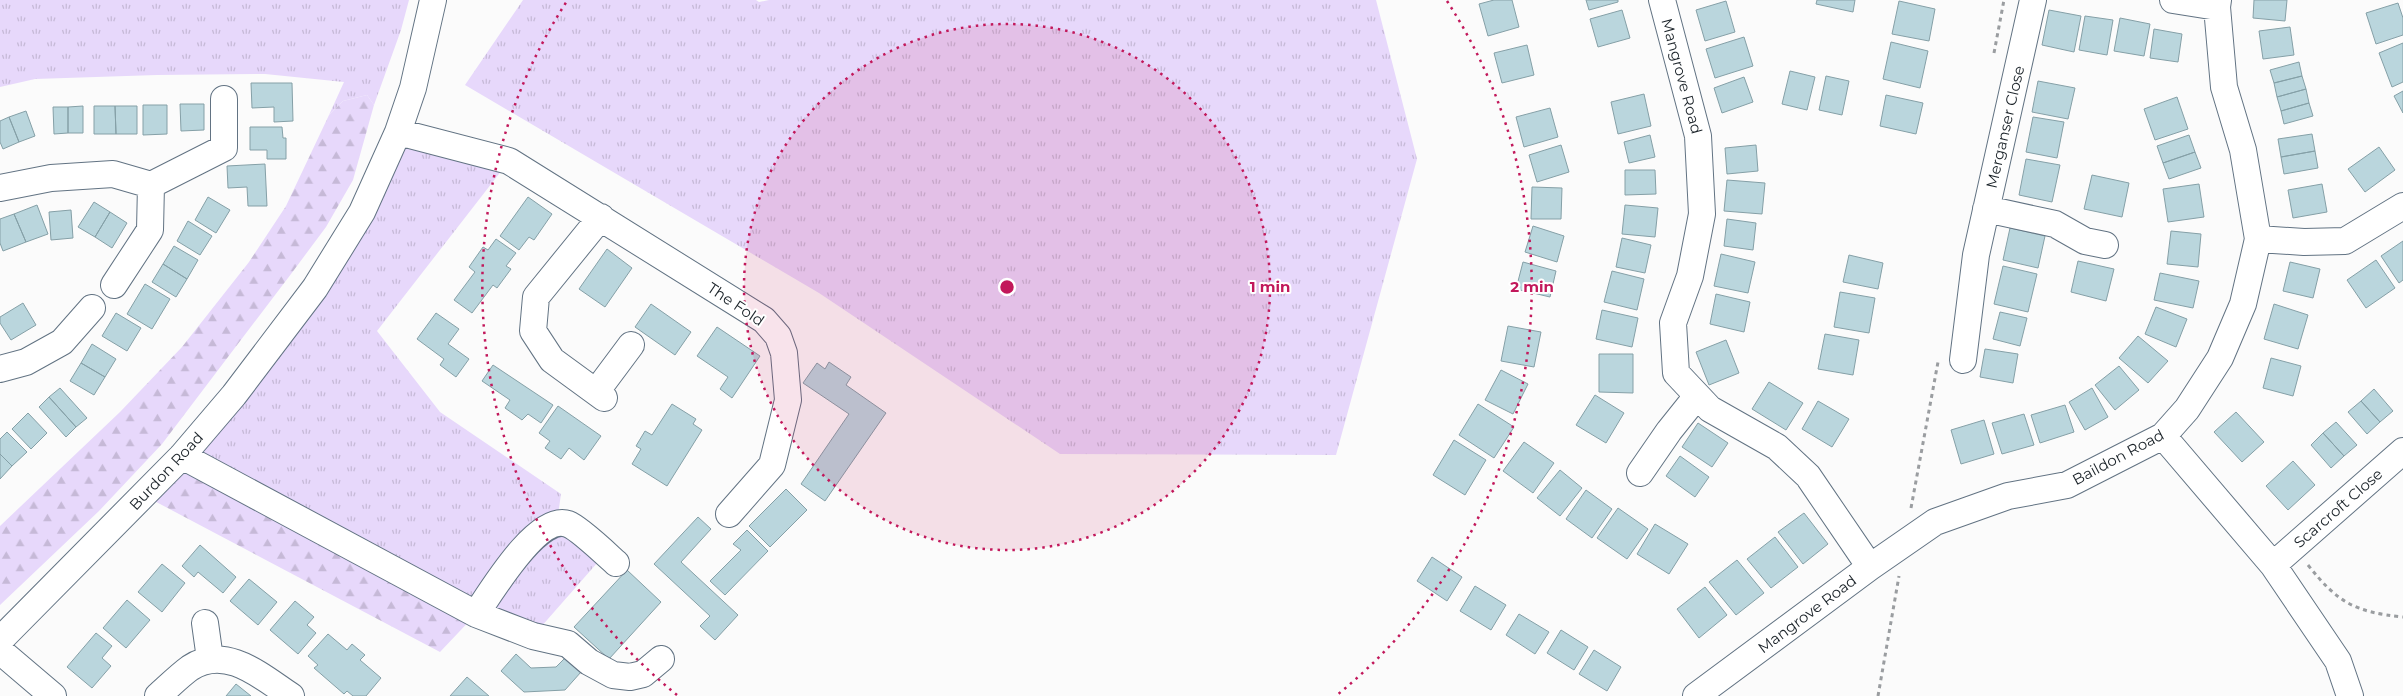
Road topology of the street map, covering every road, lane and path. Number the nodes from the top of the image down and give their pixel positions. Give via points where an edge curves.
1 (433, 0) edge
2 (1662, 0) edge
3 (2033, 0) edge
4 (2173, 0) edge
5 (2218, 3) edge
6 (224, 99) dead end
7 (398, 132) junction
8 (151, 185) junction
9 (0, 188) edge
10 (2403, 206) edge
11 (1986, 210) junction
12 (601, 218) junction
13 (2258, 239) junction
14 (2105, 245) dead end
15 (114, 285) dead end
16 (92, 308) dead end
17 (632, 345) dead end
18 (1963, 360) dead end
19 (0, 369) edge
20 (1698, 396) junction
21 (2163, 436) junction
22 (2403, 451) edge
23 (182, 456) junction
24 (1640, 473) dead end
25 (729, 514) dead end
26 (2293, 547) junction
27 (616, 563) dead end
28 (2273, 565) junction
29 (1870, 568) junction
30 (476, 614) junction
31 (2403, 617) edge
32 (205, 622) dead end
33 (0, 640) edge
34 (0, 651) edge
35 (210, 660) junction
36 (661, 660) dead end
37 (53, 696) edge
38 (158, 696) edge
39 (291, 696) edge
40 (1696, 696) edge
41 (2350, 696) edge

1 - 7 street, Burdon Road
2 - 20 street, Mangrove Road via 1698,136 1702,214 1690,276 1674,324 1676,373
3 - 11 street, Merganser Close
4 - 5 street
5 - 13 street, Baildon Road via 2224,87 2243,150
6 - 8 street via 224,148
7 - 12 street, The Fold via 509,161
7 - 23 street, Burdon Road via 362,212 315,288 234,395
8 - 9 street via 113,174 51,178
8 - 15 street via 150,230
10 - 13 street via 2345,241
11 - 14 street via 2055,224 2085,241
11 - 18 street, Merganser Close via 1976,255
12 - 17 street via 536,297 533,331 552,360 600,395
12 - 25 street, The Fold via 764,320 778,336 784,354 788,400 772,465
13 - 21 street, Baildon Road via 2243,304 2220,358 2187,409
16 - 19 street via 62,342 26,362
20 - 24 street via 1669,430
20 - 29 street, Mangrove Road via 1710,409 1777,448 1808,476
21 - 28 street
21 - 29 street, Baildon Road via 2067,485 2008,496 1935,522
22 - 26 street, Scarcroft Close
23 - 30 street
23 - 33 street, Burdon Road
26 - 28 street, Scarcroft Close
26 - 31 path via 2319,580 2343,603 2372,614
27 - 30 street via 569,524 557,522 543,528 504,572
28 - 41 street via 2338,661
29 - 40 street, Mangrove Road
30 - 36 street via 533,636 568,644 613,676 643,674
32 - 35 street
34 - 37 street
35 - 38 street via 191,668
35 - 39 street via 228,660 247,667

